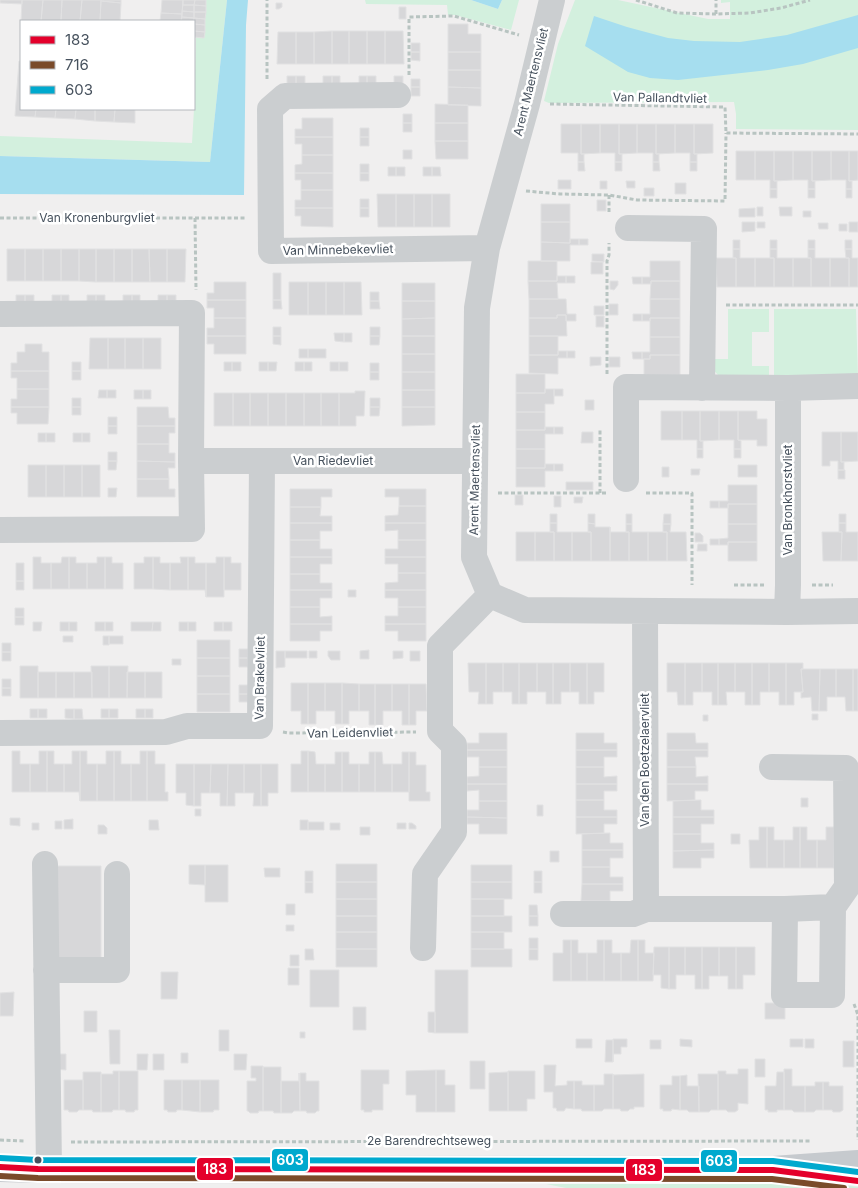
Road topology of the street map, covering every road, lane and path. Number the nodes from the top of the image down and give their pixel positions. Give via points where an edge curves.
1 (268, 0) edge
2 (552, 0) edge
3 (636, 0) edge
4 (716, 0) edge
5 (810, 0) edge
6 (716, 14) junction
7 (541, 41) junction
8 (398, 95) joint
9 (527, 104) junction
10 (270, 109) junction
11 (726, 133) junction
12 (858, 134) edge
13 (503, 190) junction
14 (609, 195) junction
15 (0, 218) edge
16 (195, 218) junction
17 (271, 218) junction
18 (616, 228) junction
19 (487, 248) junction
20 (704, 305) junction
21 (858, 305) edge
22 (192, 313) junction
23 (0, 314) edge
24 (607, 379) dead end
25 (858, 386) edge
26 (702, 388) junction
27 (788, 388) junction
28 (600, 425) dead end
29 (191, 461) junction
30 (262, 461) junction
31 (475, 461) junction
32 (627, 488) junction
33 (600, 493) junction
34 (475, 494) junction
35 (0, 530) edge
36 (692, 586) dead end
37 (490, 595) junction
38 (645, 611) junction
39 (858, 611) edge
40 (787, 612) junction
41 (260, 726) junction
42 (440, 732) junction
43 (0, 733) edge
44 (772, 767) dead end
45 (45, 864) dead end
46 (117, 874) dead end
47 (833, 907) junction
48 (785, 908) junction
49 (646, 909) junction
50 (563, 914) dead end
51 (423, 948) dead end
52 (46, 970) junction
53 (832, 995) junction
54 (0, 1140) edge
55 (818, 1140) dead end
56 (858, 1140) edge
57 (48, 1142) junction
58 (858, 1164) edge
59 (1, 1168) edge
60 (49, 1169) junction
61 (773, 1170) junction
62 (858, 1181) edge

1 - 10 path via 267,86
2 - 7 street, Arent Maertensvliet
3 - 6 path via 677,13
4 - 6 path
5 - 6 path via 781,8
7 - 8 path via 454,16 409,17 409,95
7 - 9 street, Arent Maertensvliet
8 - 10 street via 285,96
9 - 11 path, Van Pallandtvliet via 725,107
9 - 13 street, Arent Maertensvliet
10 - 17 street, Van Minnebekevliet
11 - 12 path
11 - 14 path via 725,201 637,200
13 - 14 path
13 - 19 street, Arent Maertensvliet
14 - 18 path
15 - 16 path, Van Kronenburgvliet
16 - 17 path, Van Kronenburgvliet
16 - 22 path via 196,307
17 - 19 street, Van Minnebekevliet via 271,251
18 - 20 street via 704,229
18 - 24 path via 607,260
19 - 31 street, Arent Maertensvliet via 476,308
20 - 21 path
20 - 26 street
22 - 23 street
22 - 29 street
25 - 27 street
26 - 27 street
26 - 32 street via 626,387
27 - 40 street, Van Bronkhorstvliet
28 - 33 path
29 - 30 street, Van Riedevliet
29 - 35 street via 192,529
30 - 31 street, Van Riedevliet
30 - 41 street, Van Brakelvliet
31 - 34 street, Arent Maertensvliet
32 - 33 path
32 - 36 path via 692,493
33 - 34 path
34 - 37 street, Arent Maertensvliet via 474,557
37 - 38 street via 525,610
37 - 42 street via 440,646
38 - 40 street
38 - 49 street, Van den Boetzelaervliet
39 - 40 street
41 - 42 path, Van Leidenvliet via 289,733
41 - 43 street, Van Brakelvliet via 187,726 166,732
42 - 51 street via 454,745 454,832 425,874
44 - 47 street via 846,768 847,887
45 - 52 street
46 - 52 street via 117,970
47 - 48 street
47 - 53 street
48 - 49 street
48 - 53 street via 784,995
49 - 50 street via 633,914
52 - 57 street
53 - 56 path via 852,1001 858,1015
54 - 57 path, 2e Barendrechtseweg
55 - 57 path, 2e Barendrechtseweg
57 - 60 street
58 - 61 main road
59 - 60 main road
60 - 61 main road
61 - 62 main road

